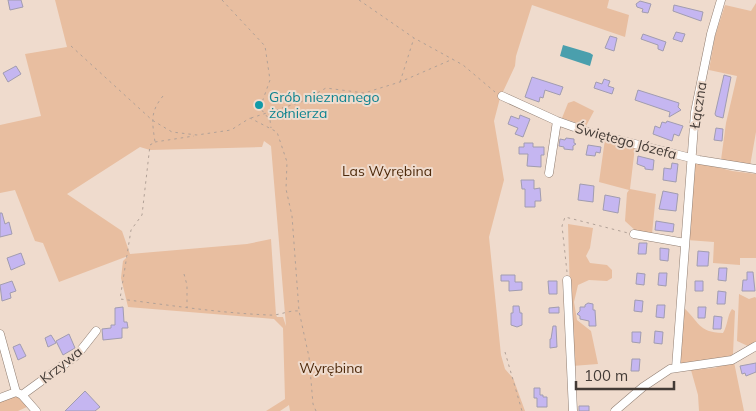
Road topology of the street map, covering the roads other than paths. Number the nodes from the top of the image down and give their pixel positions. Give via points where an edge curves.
1 (721, 0) edge
2 (502, 96) road end
3 (557, 121) junction
4 (691, 158) junction
5 (756, 169) edge
6 (549, 173) dead end
7 (634, 234) road end
8 (685, 243) junction
9 (567, 280) road end
10 (96, 331) dead end
11 (0, 334) edge
12 (756, 346) edge
13 (676, 368) junction
14 (19, 393) junction
15 (0, 398) edge
16 (36, 411) edge
17 (573, 411) edge
18 (615, 411) edge

1 - 4 street, Łączna via 695,112
2 - 3 street, Świętego Józefa
3 - 4 street, Świętego Józefa via 592,134
3 - 6 street
4 - 5 street, Świętego Józefa
4 - 8 street, Łączna
7 - 8 street
8 - 13 street, Łączna
9 - 17 street
10 - 14 street, Krzywa via 77,355
11 - 14 street
12 - 13 street via 732,360
13 - 18 street via 664,372
14 - 15 street, Krzywa
14 - 16 street

